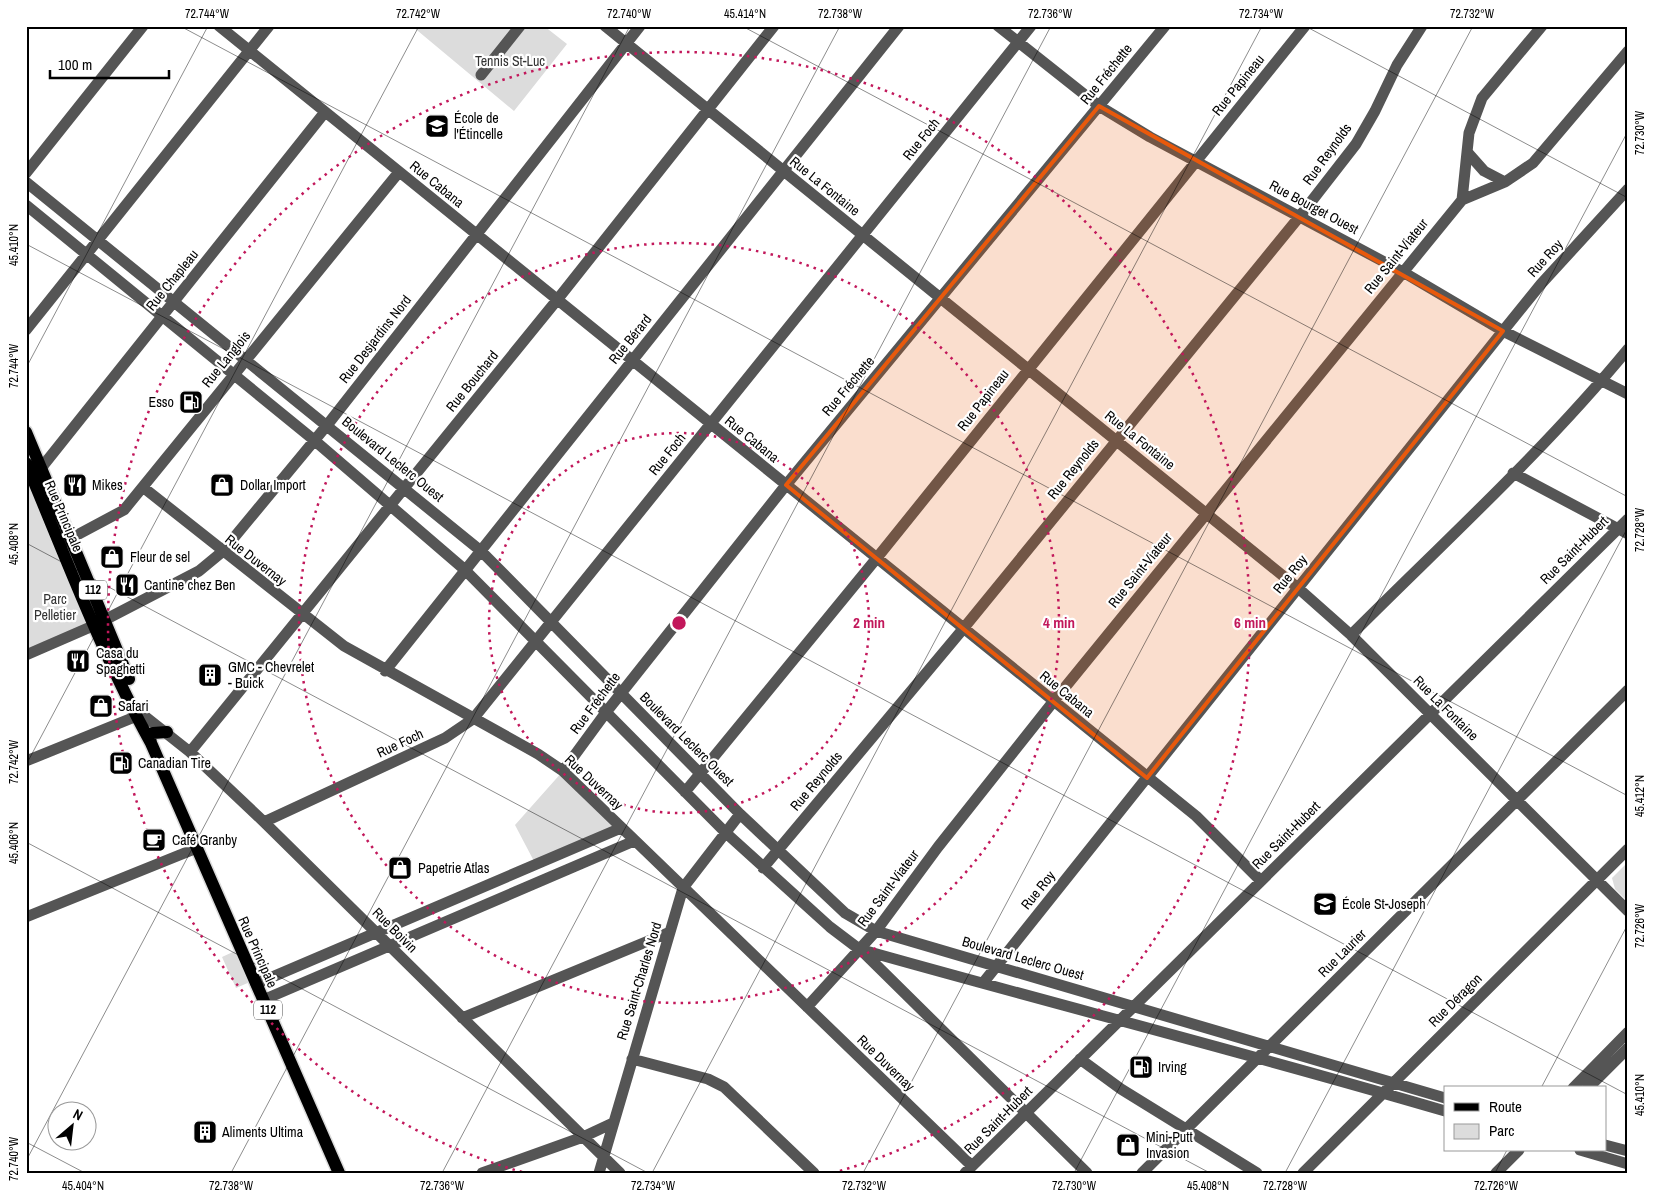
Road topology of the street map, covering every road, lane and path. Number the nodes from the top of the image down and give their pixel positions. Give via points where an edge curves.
1 (143, 26) edge
2 (219, 26) edge
3 (269, 26) edge
4 (520, 26) edge
5 (604, 26) edge
6 (640, 26) edge
7 (774, 26) edge
8 (899, 26) edge
9 (998, 26) edge
10 (1031, 26) edge
11 (1165, 26) edge
12 (1305, 26) edge
13 (1422, 26) edge
14 (1542, 26) edge
15 (1018, 42) junction
16 (626, 44) junction
17 (249, 51) junction
18 (1628, 51) edge
19 (481, 75) dead end
20 (1099, 106) junction
21 (707, 109) junction
22 (325, 112) junction
23 (1468, 153) junction
24 (1196, 162) junction
25 (783, 171) junction
26 (399, 172) junction
27 (26, 173) edge
28 (26, 182) edge
29 (1505, 182) junction
30 (1628, 189) edge
31 (1462, 200) junction
32 (26, 205) edge
33 (1300, 216) junction
34 (476, 234) junction
35 (863, 235) junction
36 (98, 240) junction
37 (87, 254) junction
38 (1403, 272) junction
39 (941, 298) junction
40 (557, 300) junction
41 (174, 301) junction
42 (162, 316) junction
43 (26, 330) edge
44 (1503, 331) junction
45 (1628, 349) edge
46 (246, 358) junction
47 (632, 361) junction
48 (1027, 368) junction
49 (233, 374) junction
50 (1602, 380) junction
51 (1628, 394) edge
52 (328, 424) junction
53 (711, 424) junction
54 (26, 432) edge
55 (314, 440) junction
56 (1116, 440) junction
57 (26, 463) edge
58 (42, 467) junction
59 (1513, 473) junction
60 (786, 485) junction
61 (144, 488) junction
62 (405, 488) junction
63 (390, 505) junction
64 (1206, 513) junction
65 (1628, 519) edge
66 (1623, 532) edge
67 (66, 541) junction
68 (481, 551) junction
69 (222, 552) junction
70 (876, 558) junction
71 (464, 569) junction
72 (1298, 588) junction
73 (302, 614) junction
74 (551, 621) junction
75 (100, 622) junction
76 (963, 629) junction
77 (1351, 635) junction
78 (534, 641) junction
79 (26, 654) edge
80 (385, 671) junction
81 (1628, 690) edge
82 (621, 693) junction
83 (1053, 702) junction
84 (607, 711) junction
85 (1430, 714) junction
86 (139, 715) junction
87 (473, 719) junction
88 (167, 732) junction
89 (151, 743) junction
90 (190, 752) junction
91 (26, 761) edge
92 (563, 772) junction
93 (701, 774) junction
94 (1147, 778) junction
95 (685, 792) junction
96 (1516, 801) junction
97 (740, 814) junction
98 (264, 822) junction
99 (621, 828) junction
100 (726, 832) junction
101 (634, 840) junction
102 (197, 848) junction
103 (1628, 849) edge
104 (778, 850) junction
105 (547, 860) junction
106 (763, 868) junction
107 (554, 875) junction
108 (502, 879) junction
109 (1596, 880) junction
110 (1261, 881) junction
111 (683, 888) junction
112 (509, 894) junction
113 (444, 904) junction
114 (1628, 911) edge
115 (26, 917) edge
116 (452, 919) junction
117 (876, 931) junction
118 (376, 932) junction
119 (670, 932) junction
120 (390, 946) junction
121 (859, 949) junction
122 (310, 960) junction
123 (906, 962) junction
124 (996, 967) junction
125 (318, 977) junction
126 (895, 983) junction
127 (983, 983) junction
128 (256, 984) junction
129 (263, 1000) junction
130 (1135, 1005) junction
131 (807, 1007) junction
132 (462, 1018) junction
133 (1118, 1022) junction
134 (1628, 1032) edge
135 (1270, 1046) junction
136 (1628, 1048) edge
137 (1259, 1057) junction
138 (632, 1059) junction
139 (1080, 1059) junction
140 (1394, 1082) junction
141 (1575, 1086) edge
142 (1590, 1086) edge
143 (1383, 1093) junction
144 (1444, 1098) edge
145 (1444, 1111) edge
146 (1026, 1112) junction
147 (613, 1123) junction
148 (1186, 1129) junction
149 (583, 1137) junction
150 (1606, 1145) edge
151 (1628, 1151) edge
152 (1517, 1152) edge
153 (1587, 1152) edge
154 (603, 1156) junction
155 (1628, 1164) edge
156 (968, 1170) edge
157 (339, 1173) edge
158 (482, 1173) edge
159 (599, 1173) edge
160 (620, 1173) edge
161 (814, 1173) edge
162 (1087, 1173) edge
163 (1142, 1173) edge
164 (1256, 1173) edge
165 (1303, 1173) edge
166 (1496, 1173) edge

1 - 27 street
2 - 17 street, Rue Cabana
3 - 17 street
4 - 19 street
5 - 16 street, Rue La Fontaine
6 - 16 street, Rue Desjardins Nord
7 - 21 street, Rue Bouchard
8 - 25 street, Rue Bérard
9 - 15 street, Rue Bourget Ouest
10 - 15 street, Rue Foch
11 - 20 street, Rue Fréchette
12 - 24 street, Rue Papineau
13 - 33 street, Rue Reynolds via 1397,65 1356,144
14 - 23 street via 1482,98 1469,133
15 - 20 street, Rue Bourget Ouest
15 - 35 street, Rue Foch
16 - 21 street, Rue La Fontaine
16 - 34 street, Rue Desjardins Nord
17 - 22 street, Rue Cabana
17 - 36 street
18 - 29 street via 1533,163
20 - 24 street, Rue Bourget Ouest
20 - 39 street, Rue Fréchette
21 - 25 street, Rue La Fontaine
21 - 40 street, Rue Bouchard
22 - 26 street, Rue Cabana
22 - 41 street, Rue Chapleau
23 - 29 street via 1484,171
23 - 31 street
24 - 33 street, Rue Bourget Ouest
24 - 48 street, Rue Papineau
25 - 35 street, Rue La Fontaine
25 - 47 street, Rue Bérard
26 - 34 street, Rue Cabana
26 - 46 street, Rue Langlois
28 - 36 street, Boulevard Leclerc Ouest
29 - 31 street
30 - 44 street, Rue Roy via 1541,284
31 - 38 street, Rue Saint-Viateur
32 - 37 street
33 - 38 street, Rue Bourget Ouest
33 - 56 street, Rue Reynolds
34 - 40 street, Rue Cabana
34 - 52 street, Rue Desjardins Nord
35 - 39 street, Rue La Fontaine
35 - 53 street, Rue Foch
36 - 37 street
36 - 41 street, Boulevard Leclerc Ouest
37 - 42 street
37 - 43 street
38 - 44 street, Rue Bourget Ouest
38 - 64 street, Rue Saint-Viateur
39 - 48 street, Rue La Fontaine
39 - 60 street, Rue Fréchette
40 - 47 street, Rue Cabana
40 - 62 street, Rue Bouchard
41 - 42 street, Rue Chapleau
41 - 46 street, Boulevard Leclerc Ouest
42 - 49 street
42 - 58 street, Rue Chapleau
44 - 50 street, Rue Bourget Ouest
44 - 72 street, Rue Roy
45 - 50 street
46 - 49 street, Rue Langlois
46 - 52 street, Boulevard Leclerc Ouest
47 - 53 street, Rue Cabana
47 - 68 street, Rue Bérard
48 - 56 street, Rue La Fontaine
48 - 70 street, Rue Papineau
49 - 55 street
49 - 61 street, Rue Langlois
50 - 51 street, Rue Bourget Ouest
50 - 59 street
52 - 55 street, Rue Desjardins Nord
52 - 62 street, Boulevard Leclerc Ouest
53 - 60 street, Rue Cabana
53 - 74 street, Rue Foch
54 - 58 main road, Rue Principale / 112
55 - 63 street
55 - 69 street, Rue Desjardins Nord
56 - 64 street, Rue La Fontaine
56 - 76 street, Rue Reynolds
57 - 67 main road, Rue Principale / 112
58 - 67 main road, Rue Principale / 112
59 - 66 street
59 - 77 street
60 - 70 street, Rue Cabana
60 - 82 street, Rue Fréchette
61 - 67 street, Rue Langlois via 124,510
61 - 69 street, Rue Duvernay
62 - 63 street, Rue Bouchard
62 - 68 street, Boulevard Leclerc Ouest
63 - 71 street
63 - 73 street, Rue Bouchard
64 - 72 street, Rue La Fontaine
64 - 83 street, Rue Saint-Viateur
65 - 66 street, Rue Saint-Hubert
66 - 85 street, Rue Saint-Hubert
67 - 75 main road, Rue Principale / 112
68 - 71 street, Rue Bérard
68 - 74 street, Boulevard Leclerc Ouest
69 - 73 street, Rue Duvernay
69 - 75 street, Rue Desjardins Nord via 199,572
70 - 76 street, Rue Cabana
70 - 93 street, Rue Papineau
71 - 78 street
71 - 80 street, Rue Bérard
72 - 77 street, Rue La Fontaine
72 - 94 street, Rue Roy
73 - 80 street, Rue Duvernay via 344,646
73 - 90 street, Rue Bouchard
74 - 78 street, Rue Foch
74 - 82 street, Boulevard Leclerc Ouest
75 - 79 street, Rue Desjardins Nord
75 - 86 main road, Rue Principale / 112
76 - 83 street, Rue Cabana
76 - 104 street, Rue Reynolds
77 - 85 street, Rue La Fontaine
78 - 84 street
78 - 87 street, Rue Foch
80 - 87 street, Rue Duvernay
81 - 96 street, Rue Laurier
82 - 84 street, Rue Fréchette
82 - 93 street, Boulevard Leclerc Ouest
83 - 94 street, Rue Cabana
83 - 117 street, Rue Saint-Viateur
84 - 92 street, Rue Fréchette
84 - 95 street
85 - 96 street, Rue La Fontaine
85 - 110 street, Rue Saint-Hubert
86 - 88 street, Rue Boivin
86 - 89 main road, Rue Principale / 112
86 - 91 street
87 - 92 street, Rue Duvernay via 538,754
87 - 98 street, Rue Foch via 446,738
88 - 89 main road via 153,733
88 - 90 street, Rue Boivin
89 - 102 main road, Rue Principale / 112
90 - 98 street, Rue Boivin
92 - 99 street, Rue Duvernay
93 - 95 street, Rue Papineau
93 - 97 street, Boulevard Leclerc Ouest
94 - 110 street, Rue Cabana via 1196,816
94 - 124 street, Rue Roy
95 - 100 street
96 - 109 street, Rue La Fontaine
96 - 135 street, Rue Laurier
97 - 100 street, Rue Saint-Charles Nord
97 - 104 street, Boulevard Leclerc Ouest
98 - 118 street, Rue Boivin
99 - 101 street, Rue Duvernay
99 - 105 street
100 - 106 street
100 - 111 street, Rue Saint-Charles Nord
101 - 107 street
101 - 111 street, Rue Duvernay
102 - 115 street
102 - 128 main road, Rue Principale / 112
103 - 109 street, Rue Déragon
104 - 106 street, Rue Reynolds
104 - 117 street, Boulevard Leclerc Ouest via 845,912
105 - 107 street
105 - 108 street
106 - 121 street
107 - 112 street
108 - 112 street
108 - 113 street
109 - 114 street, Rue La Fontaine
109 - 140 street, Rue Déragon
110 - 130 street, Rue Saint-Hubert
111 - 119 street, Rue Saint-Charles Nord
111 - 131 street, Rue Duvernay
112 - 116 street
113 - 116 street
113 - 118 street
116 - 120 street
117 - 121 street, Rue Saint-Viateur
117 - 124 street, Boulevard Leclerc Ouest
118 - 120 street, Rue Boivin
118 - 122 street
119 - 132 street
119 - 138 street, Rue Saint-Charles Nord
120 - 125 street
120 - 132 street, Rue Boivin
121 - 123 street
121 - 126 street
121 - 131 street, Rue Saint-Viateur
122 - 125 street
122 - 128 street
123 - 126 street via 894,968
123 - 127 street
124 - 127 street, Rue Roy
124 - 130 street, Boulevard Leclerc Ouest
125 - 129 street
126 - 146 street
127 - 133 street
128 - 129 main road, Rue Principale / 112
129 - 157 main road, Rue Principale / 112
130 - 133 street, Rue Saint-Hubert
130 - 135 street, Boulevard Leclerc Ouest
131 - 156 street, Rue Duvernay
132 - 149 street, Rue Boivin
133 - 137 street
133 - 139 street, Rue Saint-Hubert
134 - 141 street
135 - 137 street, Rue Laurier
135 - 140 street, Boulevard Leclerc Ouest
136 - 142 street
137 - 143 street
137 - 148 street, Rue Laurier
138 - 147 street, Rue Saint-Charles Nord
138 - 161 street via 708,1079 724,1087
139 - 146 street, Rue Saint-Hubert
139 - 148 street
140 - 143 street, Rue Déragon
140 - 144 street, Boulevard Leclerc Ouest
143 - 145 street
143 - 165 street, Rue Déragon
146 - 156 street, Rue Saint-Hubert
146 - 162 street
147 - 149 street
147 - 154 street, Rue Saint-Charles Nord
148 - 163 street, Rue Laurier
148 - 164 street
149 - 154 street, Rue Boivin
149 - 158 street
150 - 151 street
152 - 166 street
153 - 155 street
154 - 159 street, Rue Saint-Charles Nord
154 - 160 street, Rue Boivin

